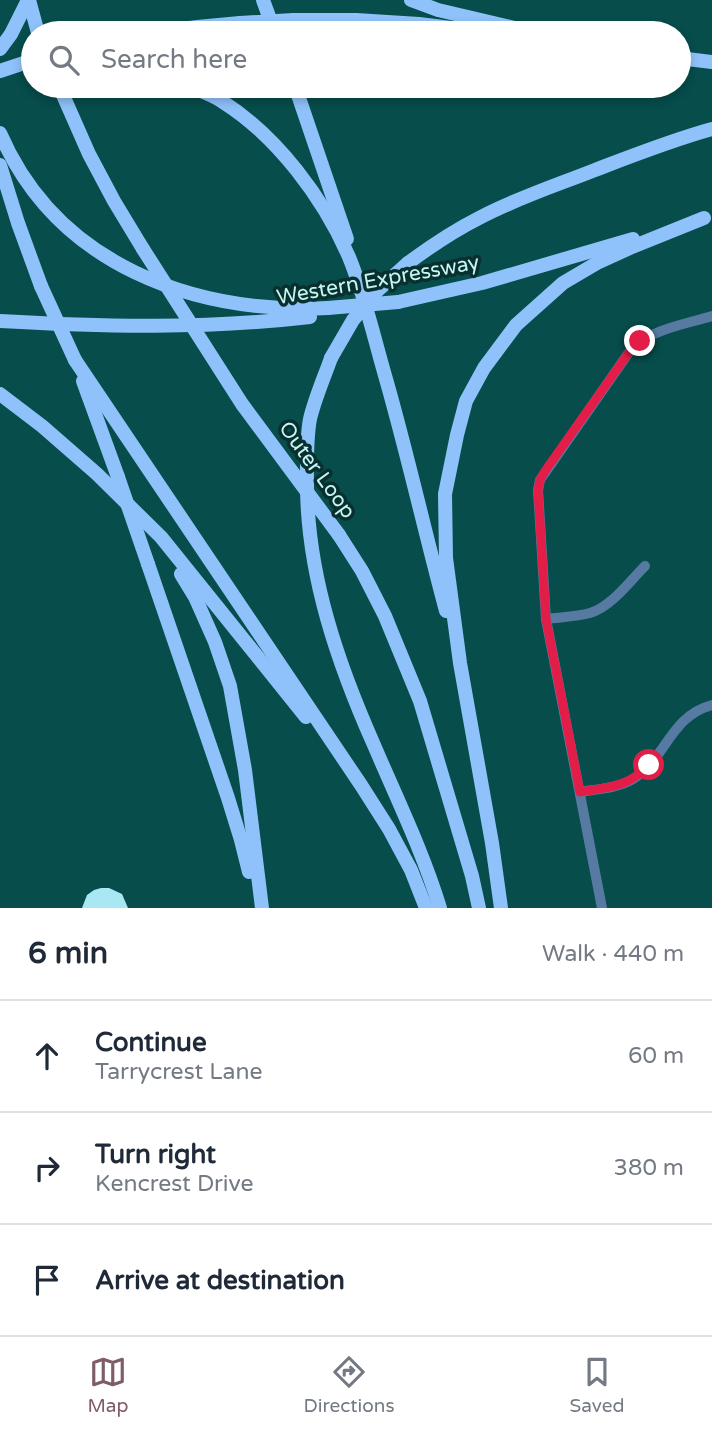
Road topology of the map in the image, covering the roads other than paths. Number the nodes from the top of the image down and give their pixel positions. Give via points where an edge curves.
1 (28, 0) edge
2 (263, 0) edge
3 (411, 0) edge
4 (34, 21) edge
5 (271, 21) edge
6 (276, 21) edge
7 (372, 21) edge
8 (485, 21) edge
9 (0, 49) edge
10 (691, 59) edge
11 (712, 62) edge
12 (21, 64) edge
13 (0, 71) edge
14 (21, 73) edge
15 (0, 77) edge
16 (64, 98) edge
17 (214, 98) edge
18 (299, 98) edge
19 (712, 129) edge
20 (2, 137) edge
21 (0, 165) edge
22 (708, 217) edge
23 (349, 257) junction
24 (330, 311) junction
25 (712, 316) edge
26 (0, 321) edge
27 (75, 360) junction
28 (0, 394) edge
29 (149, 526) junction
30 (645, 566) dead end
31 (546, 619) junction
32 (460, 663) junction
33 (712, 705) edge
34 (361, 785) junction
35 (580, 792) junction
36 (501, 906) edge
37 (260, 908) edge
38 (426, 908) edge
39 (440, 908) edge
40 (479, 908) edge
41 (603, 908) edge

1 - 4 highway
1 - 9 highway
2 - 5 highway
3 - 8 highway
6 - 7 highway, bridge
10 - 11 highway
12 - 13 highway
14 - 15 highway
16 - 40 highway, Outer Loop, bridge via 89,154 143,249 242,404 362,571 420,701
17 - 23 highway via 253,125 286,157 314,194
18 - 23 highway via 347,236
19 - 39 highway, bridge via 547,188 436,243 378,290 353,320 331,358 310,419 307,509 315,568 349,685 415,837
20 - 24 highway via 26,181 49,209 107,258 147,278 207,298 264,308
21 - 27 highway, bridge via 41,286
22 - 24 highway, Western Expressway, bridge via 482,283
22 - 32 highway via 632,247 563,283 516,326 484,368 466,401 445,494 446,558
23 - 32 highway via 373,329
24 - 26 highway, Western Expressway via 294,319 209,326
25 - 31 street via 651,335 632,348 540,480
27 - 34 highway
27 - 37 highway, bridge via 149,564
28 - 29 highway via 97,474
29 - 34 highway
29 - 37 highway via 195,597 230,686 245,770
30 - 31 street via 603,608
31 - 35 street
32 - 36 highway
33 - 35 street via 690,714 640,775 620,785
34 - 38 highway via 411,870
35 - 41 street

